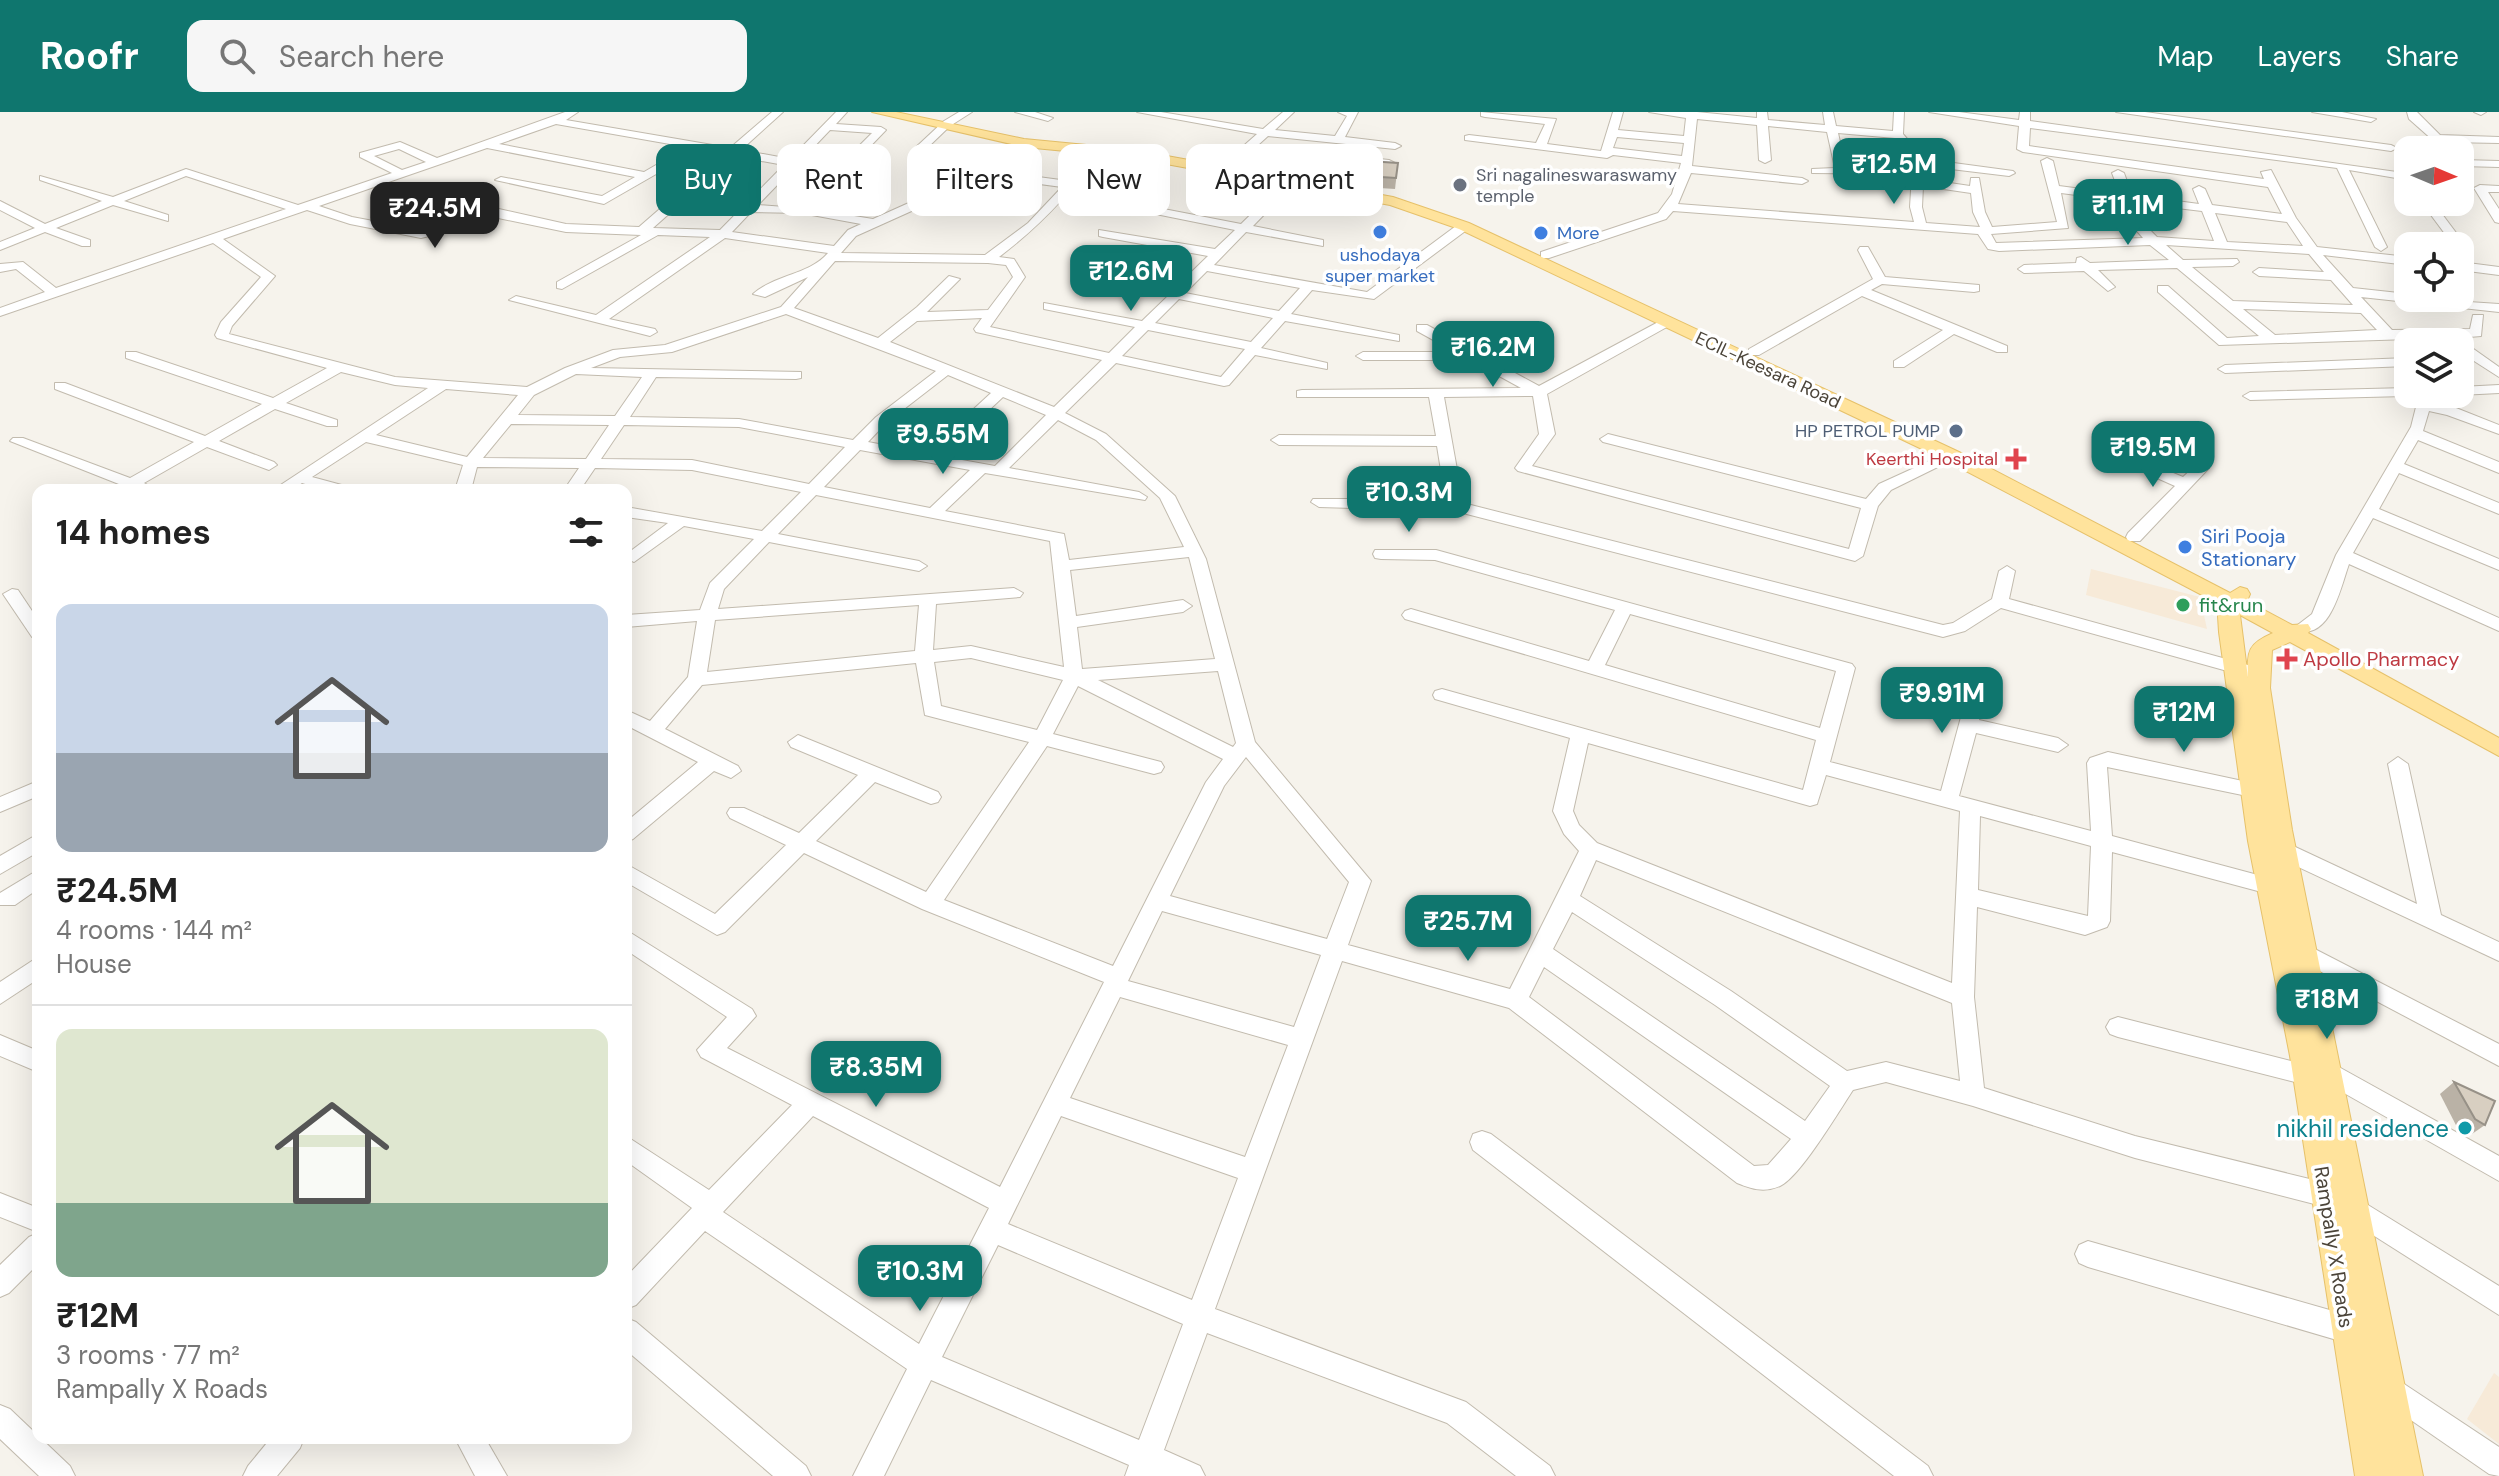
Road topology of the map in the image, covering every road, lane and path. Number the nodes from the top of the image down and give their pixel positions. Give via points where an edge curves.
1 (573, 112) edge
2 (778, 112) edge
3 (842, 112) edge
4 (878, 112) edge
5 (900, 112) edge
6 (967, 112) edge
7 (1020, 112) edge
8 (1142, 112) edge
9 (1289, 112) edge
10 (1343, 112) edge
11 (1618, 112) edge
12 (1654, 112) edge
13 (1828, 112) edge
14 (1899, 112) edge
15 (1934, 112) edge
16 (2121, 112) edge
17 (2245, 112) edge
18 (2317, 112) edge
19 (2412, 112) edge
20 (1485, 114) edge
21 (1692, 114) edge
22 (1962, 115) junction
23 (1762, 117) edge
24 (2024, 117) edge
25 (1048, 118) dead end
26 (2371, 119) dead end
27 (555, 121) junction
28 (947, 124) junction
29 (829, 127) junction
30 (1830, 127) junction
31 (1961, 129) dead end
32 (2252, 129) junction
33 (1263, 132) junction
34 (1612, 133) junction
35 (1898, 135) junction
36 (2437, 136) edge
37 (1469, 138) dead end
38 (2474, 139) edge
39 (1338, 140) junction
40 (1689, 140) junction
41 (2499, 140) edge
42 (1360, 142) joint
43 (1024, 143) joint
44 (673, 144) edge
45 (738, 144) edge
46 (812, 144) edge
47 (867, 144) edge
48 (926, 144) edge
49 (1250, 144) edge
50 (487, 145) junction
51 (1058, 146) edge
52 (1395, 146) dead end
53 (1540, 147) junction
54 (2391, 148) dead end
55 (1607, 151) junction
56 (2261, 155) junction
57 (545, 157) junction
58 (1186, 158) edge
59 (1765, 160) dead end
60 (2047, 161) dead end
61 (436, 162) junction
62 (1383, 162) edge
63 (1389, 163) edge
64 (2474, 163) edge
65 (1688, 164) junction
66 (2499, 164) edge
67 (2341, 165) junction
68 (656, 171) edge
69 (1816, 171) dead end
70 (1841, 171) junction
71 (1919, 172) junction
72 (2009, 173) dead end
73 (2118, 173) dead end
74 (402, 174) junction
75 (2394, 174) edge
76 (648, 176) junction
77 (44, 178) dead end
78 (777, 179) edge
79 (2474, 180) edge
80 (1802, 181) dead end
81 (2272, 184) junction
82 (2480, 188) junction
83 (2055, 189) junction
84 (2199, 189) dead end
85 (2499, 189) edge
86 (410, 193) dead end
87 (1383, 195) edge
88 (761, 196) edge
89 (2126, 198) junction
90 (1058, 199) edge
91 (1383, 199) edge
92 (115, 200) junction
93 (0, 205) edge
94 (1672, 207) junction
95 (304, 208) junction
96 (907, 208) edge
97 (2207, 209) junction
98 (484, 211) junction
99 (2496, 212) edge
100 (1170, 213) edge
101 (663, 216) edge
102 (741, 216) edge
103 (832, 216) edge
104 (1254, 216) edge
105 (164, 218) dead end
106 (2290, 219) junction
107 (874, 223) junction
108 (1464, 226) junction
109 (1921, 226) junction
110 (1242, 227) junction
111 (2047, 227) junction
112 (44, 228) junction
113 (649, 230) junction
114 (1985, 231) junction
115 (1103, 233) dead end
116 (723, 234) junction
117 (215, 239) junction
118 (2153, 241) junction
119 (86, 243) dead end
120 (1319, 243) dead end
121 (2066, 244) junction
122 (2222, 244) junction
123 (2306, 245) junction
124 (0, 246) edge
125 (2381, 247) junction
126 (2394, 248) edge
127 (1864, 250) dead end
128 (833, 253) junction
129 (1219, 254) junction
130 (1545, 255) junction
131 (2474, 256) edge
132 (988, 259) junction
133 (2394, 259) edge
134 (2499, 259) edge
135 (2474, 260) edge
136 (2233, 262) dead end
137 (2179, 263) junction
138 (1206, 267) junction
139 (2086, 267) junction
140 (0, 268) edge
141 (822, 269) junction
142 (2024, 269) dead end
143 (2499, 271) edge
144 (2259, 272) dead end
145 (2337, 277) junction
146 (1114, 278) dead end
147 (954, 279) dead end
148 (1880, 280) junction
149 (562, 285) dead end
150 (1309, 285) junction
151 (2108, 287) dead end
152 (1974, 288) dead end
153 (2163, 289) dead end
154 (51, 291) junction
155 (1609, 291) junction
156 (1861, 291) junction
157 (2350, 292) junction
158 (760, 294) dead end
159 (1178, 294) junction
160 (516, 300) dead end
161 (6, 304) edge
162 (2230, 305) junction
163 (1049, 306) dead end
164 (2364, 308) junction
165 (2499, 308) edge
166 (786, 310) junction
167 (991, 314) junction
168 (1282, 316) junction
169 (913, 317) junction
170 (2478, 318) junction
171 (598, 320) junction
172 (2499, 321) edge
173 (1667, 323) junction
174 (1146, 325) junction
175 (1422, 328) dead end
176 (1953, 329) junction
177 (650, 332) dead end
178 (2474, 333) edge
179 (2388, 334) junction
180 (2394, 334) edge
181 (2343, 336) junction
182 (1394, 338) dead end
183 (2271, 339) junction
184 (2224, 342) junction
185 (880, 343) junction
186 (1253, 348) junction
187 (2002, 349) dead end
188 (1754, 352) junction
189 (131, 355) dead end
190 (1363, 356) dead end
191 (1472, 356) junction
192 (2474, 356) edge
193 (1114, 358) junction
194 (2375, 362) junction
195 (2394, 362) edge
196 (2474, 362) edge
197 (2483, 362) junction
198 (1899, 364) dead end
199 (1322, 366) dead end
200 (339, 367) junction
201 (2245, 368) junction
202 (2225, 369) dead end
203 (946, 370) junction
204 (570, 371) junction
205 (652, 373) junction
206 (2499, 373) edge
207 (796, 375) dead end
208 (2394, 379) edge
209 (443, 385) junction
210 (60, 386) dead end
211 (2499, 389) edge
212 (2474, 390) edge
213 (529, 392) junction
214 (1000, 392) junction
215 (1539, 392) junction
216 (1436, 393) junction
217 (1302, 394) dead end
218 (2250, 396) dead end
219 (2394, 396) edge
220 (275, 404) junction
221 (2413, 408) edge
222 (2443, 408) edge
223 (1055, 413) junction
224 (507, 419) junction
225 (618, 422) junction
226 (332, 423) dead end
227 (2499, 430) edge
228 (2414, 433) junction
229 (365, 437) junction
230 (206, 439) junction
231 (1608, 439) dead end
232 (1279, 440) dead end
233 (18, 441) dead end
234 (1442, 441) junction
235 (855, 445) junction
236 (2117, 455) dead end
237 (1952, 456) junction
238 (929, 458) junction
239 (471, 462) junction
240 (591, 462) junction
241 (269, 465) dead end
242 (2394, 465) junction
243 (981, 468) junction
244 (2201, 468) dead end
245 (2499, 468) edge
246 (999, 470) junction
247 (1391, 474) dead end
248 (300, 478) junction
249 (132, 483) joint
250 (290, 484) edge
251 (322, 484) edge
252 (465, 484) edge
253 (576, 484) edge
254 (2185, 484) junction
255 (814, 490) junction
256 (1139, 497) dead end
257 (1319, 502) dead end
258 (1394, 504) junction
259 (1870, 505) junction
260 (1455, 506) junction
261 (2499, 509) edge
262 (2370, 511) junction
263 (632, 513) edge
264 (932, 514) junction
265 (679, 522) junction
266 (2134, 537) junction
267 (765, 538) junction
268 (1194, 551) junction
269 (1381, 554) dead end
270 (2344, 555) junction
271 (634, 557) dead end
272 (2499, 565) edge
273 (919, 566) dead end
274 (1061, 566) junction
275 (2007, 571) dead end
276 (1014, 593) dead end
277 (12, 594) dead end
278 (2237, 598) junction
279 (928, 600) junction
280 (2000, 602) junction
281 (1183, 606) dead end
282 (1625, 607) junction
283 (1411, 615) dead end
284 (707, 617) junction
285 (632, 621) edge
286 (1068, 623) junction
287 (32, 624) edge
288 (2499, 625) edge
289 (2298, 630) junction
290 (924, 655) junction
291 (1226, 664) junction
292 (1594, 669) junction
293 (2247, 671) junction
294 (1074, 676) junction
295 (697, 679) junction
296 (1980, 680) dead end
297 (1442, 695) dead end
298 (632, 720) edge
299 (1967, 724) junction
300 (653, 730) junction
301 (2499, 732) edge
302 (1580, 736) junction
303 (1828, 737) junction
304 (1042, 738) junction
305 (798, 742) dead end
306 (2058, 745) dead end
307 (2499, 748) edge
308 (1241, 750) junction
309 (2398, 764) dead end
310 (1819, 766) junction
311 (1154, 767) dead end
312 (871, 774) junction
313 (2252, 790) junction
314 (32, 791) edge
315 (931, 797) dead end
316 (1959, 803) junction
317 (0, 805) edge
318 (737, 813) dead end
319 (632, 824) edge
320 (2102, 840) junction
321 (801, 842) junction
322 (32, 846) edge
323 (1590, 849) junction
324 (2284, 851) junction
325 (0, 866) edge
326 (632, 876) edge
327 (32, 882) edge
328 (2269, 886) junction
329 (1967, 896) junction
330 (7, 899) dead end
331 (1568, 899) junction
332 (1156, 901) junction
333 (930, 903) junction
334 (2431, 919) junction
335 (632, 943) edge
336 (1335, 950) junction
337 (1540, 952) junction
338 (2499, 952) edge
339 (2305, 953) junction
340 (32, 971) edge
341 (1115, 982) junction
342 (0, 995) edge
343 (1963, 997) junction
344 (1516, 1000) junction
345 (2118, 1027) dead end
346 (1301, 1039) junction
347 (0, 1045) edge
348 (2499, 1056) edge
349 (32, 1059) edge
350 (2318, 1074) junction
351 (1845, 1083) junction
352 (1973, 1095) junction
353 (810, 1102) junction
354 (1054, 1103) junction
355 (1808, 1137) junction
356 (1482, 1142) dead end
357 (632, 1152) edge
358 (2499, 1169) edge
359 (1252, 1171) junction
360 (2326, 1195) junction
361 (1003, 1202) junction
362 (0, 1205) edge
363 (2355, 1209) junction
364 (707, 1210) junction
365 (32, 1218) edge
366 (990, 1229) junction
367 (32, 1252) edge
368 (2088, 1254) dead end
369 (0, 1284) edge
370 (632, 1290) edge
371 (2499, 1302) edge
372 (1197, 1316) junction
373 (2347, 1329) junction
374 (632, 1337) edge
375 (923, 1363) junction
376 (2389, 1388) junction
377 (0, 1419) edge
378 (285, 1444) edge
379 (475, 1444) edge
380 (2499, 1464) edge
381 (1144, 1466) edge
382 (60, 1476) edge
383 (258, 1476) edge
384 (492, 1476) edge
385 (796, 1476) edge
386 (868, 1476) edge
387 (1190, 1476) edge
388 (1540, 1476) edge
389 (1918, 1476) edge
390 (2373, 1476) edge
391 (2405, 1476) edge

1 - 27 street
2 - 45 street
3 - 29 street
4 - 28 main road
5 - 28 main road
6 - 28 street
7 - 25 street
8 - 33 street
9 - 33 street
10 - 39 street via 1354,114
11 - 34 street
12 - 21 street
13 - 30 street
14 - 35 street
15 - 22 street
16 - 32 street
17 - 32 street
18 - 26 street
19 - 36 street
20 - 53 street via 1552,121
21 - 23 street
21 - 40 street
22 - 24 street
22 - 31 street
23 - 30 street
23 - 59 street
24 - 56 street
24 - 81 street via 2023,149
27 - 44 street
27 - 50 street
28 - 43 main road
28 - 48 street
28 - 58 main road
29 - 46 street
29 - 47 street via 881,130
30 - 35 street
30 - 70 street
32 - 54 street
32 - 56 street
33 - 39 street
33 - 49 street
34 - 40 street
34 - 55 street
35 - 71 street
37 - 53 street
38 - 41 street
39 - 42 street
40 - 65 street
42 - 52 street
43 - 51 main road
50 - 57 street
50 - 61 street
53 - 55 street
55 - 65 street
56 - 67 street
56 - 81 street
57 - 76 street
57 - 76 street via 501,180 604,200
60 - 83 street
61 - 74 street
61 - 74 street via 400,145 364,155
62 - 63 street
64 - 66 street
65 - 80 street
65 - 94 street
67 - 75 street
67 - 125 street
68 - 76 street
69 - 70 street
70 - 71 street
71 - 72 street
71 - 109 street via 1916,207
71 - 114 street via 1975,185
73 - 89 street
74 - 95 street
77 - 92 street
78 - 88 street
79 - 82 street
81 - 106 street
82 - 85 street
82 - 99 street
83 - 89 street
83 - 111 street via 2064,225
84 - 97 street
86 - 98 street
87 - 130 main road, ECIL-Keesara Road via 1449,213
89 - 97 street
89 - 118 street via 2136,223
90 - 132 street
91 - 108 main road, ECIL-Keesara Road
92 - 95 street via 186,172
92 - 105 street
92 - 112 street
93 - 112 street
94 - 109 street
94 - 130 street via 1662,216
95 - 98 street via 427,234
95 - 117 street
96 - 107 street
97 - 106 street
97 - 122 street
98 - 113 street via 553,226
100 - 110 street
101 - 113 street
102 - 116 street
103 - 107 street
104 - 110 street
106 - 123 street
107 - 128 street via 852,233
108 - 150 street via 1369,296
108 - 155 main road, ECIL-Keesara Road
109 - 114 street
110 - 120 street
110 - 129 street
111 - 114 street
111 - 121 street
112 - 119 street
112 - 124 street
113 - 116 street
113 - 149 street
114 - 121 street via 1992,246
115 - 129 street
116 - 128 street
116 - 171 street
117 - 154 street
117 - 200 street via 269,276 222,335
118 - 121 street
118 - 122 street
118 - 137 street
121 - 139 street
122 - 123 street
123 - 125 street
123 - 133 street
123 - 145 street
125 - 126 street
127 - 148 street
128 - 132 street
128 - 141 street
129 - 138 street
130 - 155 main road, ECIL-Keesara Road
131 - 134 street
132 - 167 street via 1010,262 1019,277
135 - 143 street
136 - 137 street
137 - 139 street
137 - 162 street
138 - 150 street
138 - 159 street
139 - 142 street
139 - 151 street
140 - 154 street via 16,264
141 - 158 street via 791,277
141 - 166 street
144 - 145 street
145 - 157 street
146 - 159 street
147 - 169 street
148 - 152 street
148 - 156 street
150 - 168 street
153 - 184 street
154 - 161 street
155 - 173 main road, ECIL-Keesara Road
155 - 188 main road, ECIL-Keesara Road
156 - 176 street
156 - 188 street
157 - 164 street
157 - 165 street
159 - 168 street
159 - 174 street
160 - 171 street
162 - 164 street
162 - 183 street
163 - 174 street
164 - 170 street
164 - 179 street
166 - 185 street
166 - 204 street via 704,339 618,353
167 - 169 street
167 - 193 street via 981,329
168 - 182 street
168 - 186 street
169 - 185 street
170 - 172 street
170 - 178 street
171 - 177 street
173 - 215 street
173 - 237 main road, ECIL-Keesara Road
174 - 186 street
174 - 193 street
175 - 191 street
176 - 187 street
176 - 198 street
179 - 180 street
179 - 181 street
181 - 183 street
181 - 194 street
183 - 184 street
184 - 201 street
185 - 203 street
186 - 193 street via 1224,382
186 - 199 street
188 - 266 main road, ECIL-Keesara Road
189 - 220 street
190 - 191 street
191 - 215 street
192 - 197 street
193 - 223 street
194 - 195 street
194 - 201 street
194 - 208 street
196 - 197 street
197 - 206 street
200 - 209 street via 395,381
200 - 220 street
201 - 202 street
203 - 214 street
203 - 235 street
204 - 205 street
204 - 213 street
205 - 207 street
205 - 225 street
209 - 213 street
209 - 229 street
210 - 230 street
211 - 212 street
213 - 224 street
214 - 223 street
214 - 238 street
215 - 216 street
215 - 259 street via 1547,434 1523,468 1855,556
216 - 217 street
216 - 234 street
218 - 219 street
220 - 226 street
220 - 230 street
221 - 228 street
222 - 227 street
223 - 246 street
223 - 268 street via 1101,437 1167,496
224 - 225 street
224 - 239 street
225 - 235 street via 739,423
225 - 240 street
228 - 242 street
228 - 245 street
229 - 239 street
229 - 248 street
230 - 241 street
230 - 249 street
231 - 259 street
232 - 234 street
233 - 249 street
234 - 260 street
235 - 238 street
235 - 255 street
236 - 254 street
237 - 259 street via 1885,487
237 - 278 main road, ECIL-Keesara Road
238 - 243 street
239 - 240 street
239 - 252 street
240 - 253 street
240 - 255 street via 692,465
242 - 261 street
242 - 262 street
243 - 246 street
243 - 264 street
244 - 254 street
246 - 256 street
247 - 258 street
248 - 250 street
248 - 251 street
254 - 266 street
255 - 264 street
255 - 267 street
257 - 258 street
258 - 260 street
260 - 280 street via 1943,631 1960,629
262 - 270 street
262 - 272 street
263 - 265 street
264 - 274 street via 1058,538
265 - 267 street
265 - 271 street
266 - 278 main road, ECIL-Keesara Road
267 - 273 street
267 - 284 street via 716,587
268 - 274 street
268 - 291 street
269 - 282 street via 1436,555
270 - 288 street
270 - 289 street via 2320,617
274 - 286 street
275 - 280 street
276 - 279 street
277 - 287 street
278 - 289 main road, ECIL-Keesara Road
278 - 293 main road, Rampally X Roads via 2229,616
279 - 284 street
279 - 290 street
280 - 293 street
281 - 286 street
282 - 292 street
282 - 303 street via 1846,668
283 - 292 street
284 - 285 street
284 - 295 street
286 - 294 street
289 - 293 main road via 2262,646
289 - 301 main road, ECIL-Keesara Road
289 - 307 main road, ECIL-Keesara Road
290 - 294 street via 971,652
290 - 295 street
290 - 304 street via 932,710
291 - 294 street
291 - 308 street
292 - 303 street
293 - 313 main road, Rampally X Roads
293 - 324 main road, Rampally X Roads
294 - 304 street
294 - 308 street
295 - 300 street
296 - 299 street
297 - 302 street
298 - 300 street
299 - 306 street
299 - 316 street
300 - 319 street via 722,766
302 - 310 street via 1810,799
302 - 323 street via 1563,811
303 - 310 street
304 - 311 street
304 - 333 street
305 - 312 street
308 - 332 street via 1216,782
308 - 336 street via 1360,881
309 - 334 street
310 - 316 street
312 - 315 street
312 - 321 street
313 - 320 street via 2108,759 2097,763
313 - 328 main road, Rampally X Roads
314 - 317 street
316 - 320 street
316 - 329 street
318 - 321 street
320 - 328 street
320 - 329 street via 2095,925
321 - 326 street via 717,926
321 - 333 street
322 - 325 street
323 - 331 street
323 - 343 street
324 - 334 street
324 - 339 main road, Rampally X Roads
327 - 330 street
328 - 350 main road, Rampally X Roads
329 - 343 street
331 - 337 street
331 - 351 street
332 - 336 street
332 - 341 street
333 - 341 street
334 - 338 street
335 - 353 street via 744,1016 709,1050
336 - 344 street
336 - 346 street
337 - 344 street
337 - 355 street
339 - 348 street
339 - 350 main road, Rampally X Roads
340 - 342 street
341 - 346 street
341 - 354 street
343 - 352 street
344 - 355 street via 1746,1175 1775,1176
345 - 350 street
346 - 359 street
347 - 349 street
350 - 358 street
350 - 360 main road, Rampally X Roads
350 - 363 main road, Rampally X Roads
351 - 352 street via 1886,1072
351 - 355 street
352 - 360 street via 2135,1147
353 - 361 street
353 - 364 street
354 - 359 street
354 - 361 street
356 - 389 street
357 - 364 street
359 - 372 street
360 - 373 main road, Rampally X Roads
361 - 366 street
362 - 365 street
363 - 371 street
363 - 376 main road, Rampally X Roads
364 - 370 street
364 - 375 street
366 - 372 street
366 - 375 street
367 - 369 street
368 - 373 street
372 - 381 street
372 - 388 street via 1456,1412
373 - 390 main road, Rampally X Roads
374 - 385 street
375 - 381 street
375 - 386 street
376 - 380 street
376 - 391 main road, Rampally X Roads
377 - 382 street
378 - 383 street
379 - 384 street
381 - 387 street

